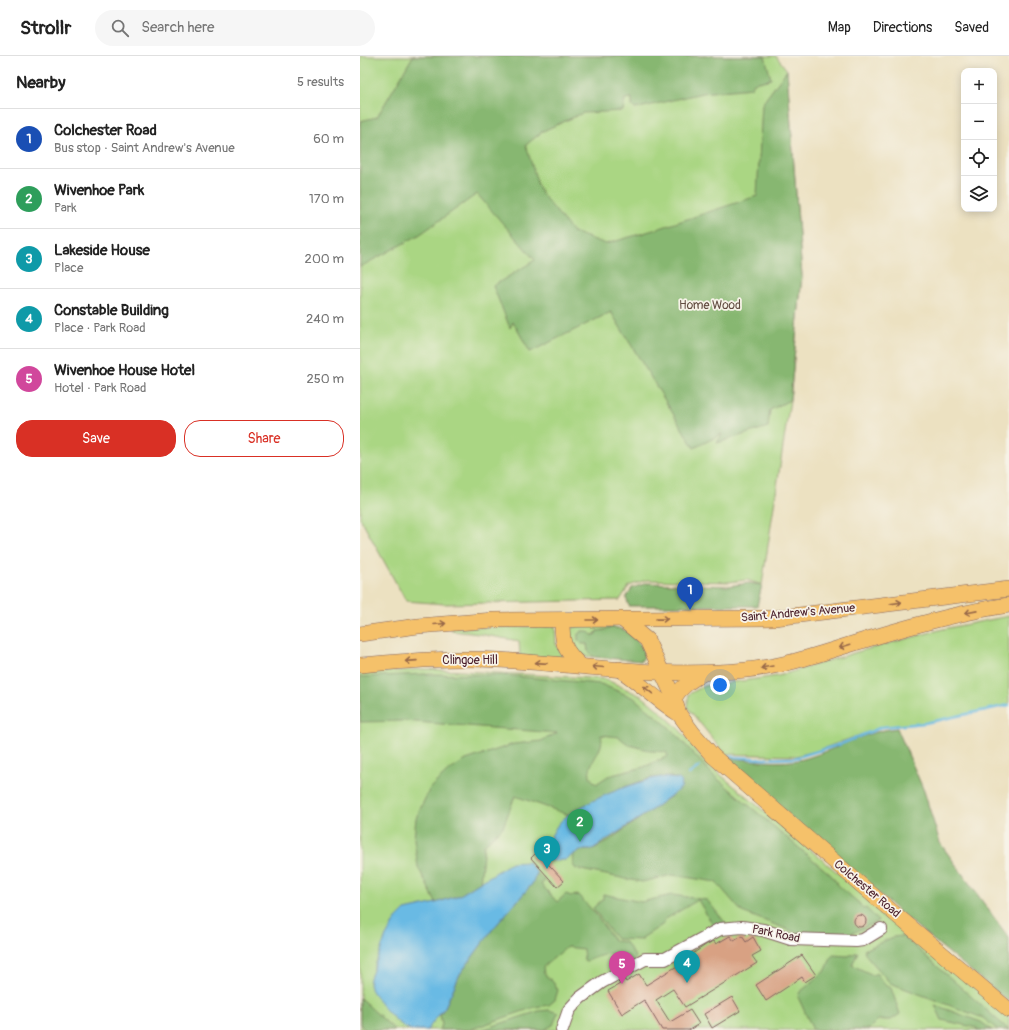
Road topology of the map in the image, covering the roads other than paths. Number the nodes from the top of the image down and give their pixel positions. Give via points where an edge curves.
1 (1009, 589) edge
2 (1009, 605) edge
3 (562, 620) junction
4 (623, 620) junction
5 (360, 634) edge
6 (360, 665) edge
7 (580, 665) junction
8 (617, 668) junction
9 (661, 672) junction
10 (702, 674) junction
11 (674, 698) junction
12 (679, 714) junction
13 (881, 929) dead end
14 (1009, 1010) edge
15 (562, 1030) edge

4 -> 1 main road, Saint Andrew's Avenue via 775,618
2 -> 10 main road via 929,622 778,665
3 -> 4 main road, Saint Andrew's Avenue
5 -> 3 main road via 464,622
3 - 7 main road via 563,643 568,654
4 - 9 main road, Colchester Road via 647,640
7 -> 6 main road, Clingoe Hill via 496,660 429,660
8 -> 7 main road
8 - 9 main road
12 -> 8 main road, Colchester Road
9 - 10 main road
9 - 11 main road, Colchester Road
10 - 11 main road via 687,682
11 - 12 main road, Colchester Road
12 - 14 main road, Colchester Road via 714,756 756,794
13 - 15 street, Park Road via 863,940 856,941 791,939 763,930 742,927 720,929 665,959 644,959 602,982 580,998 569,1010

